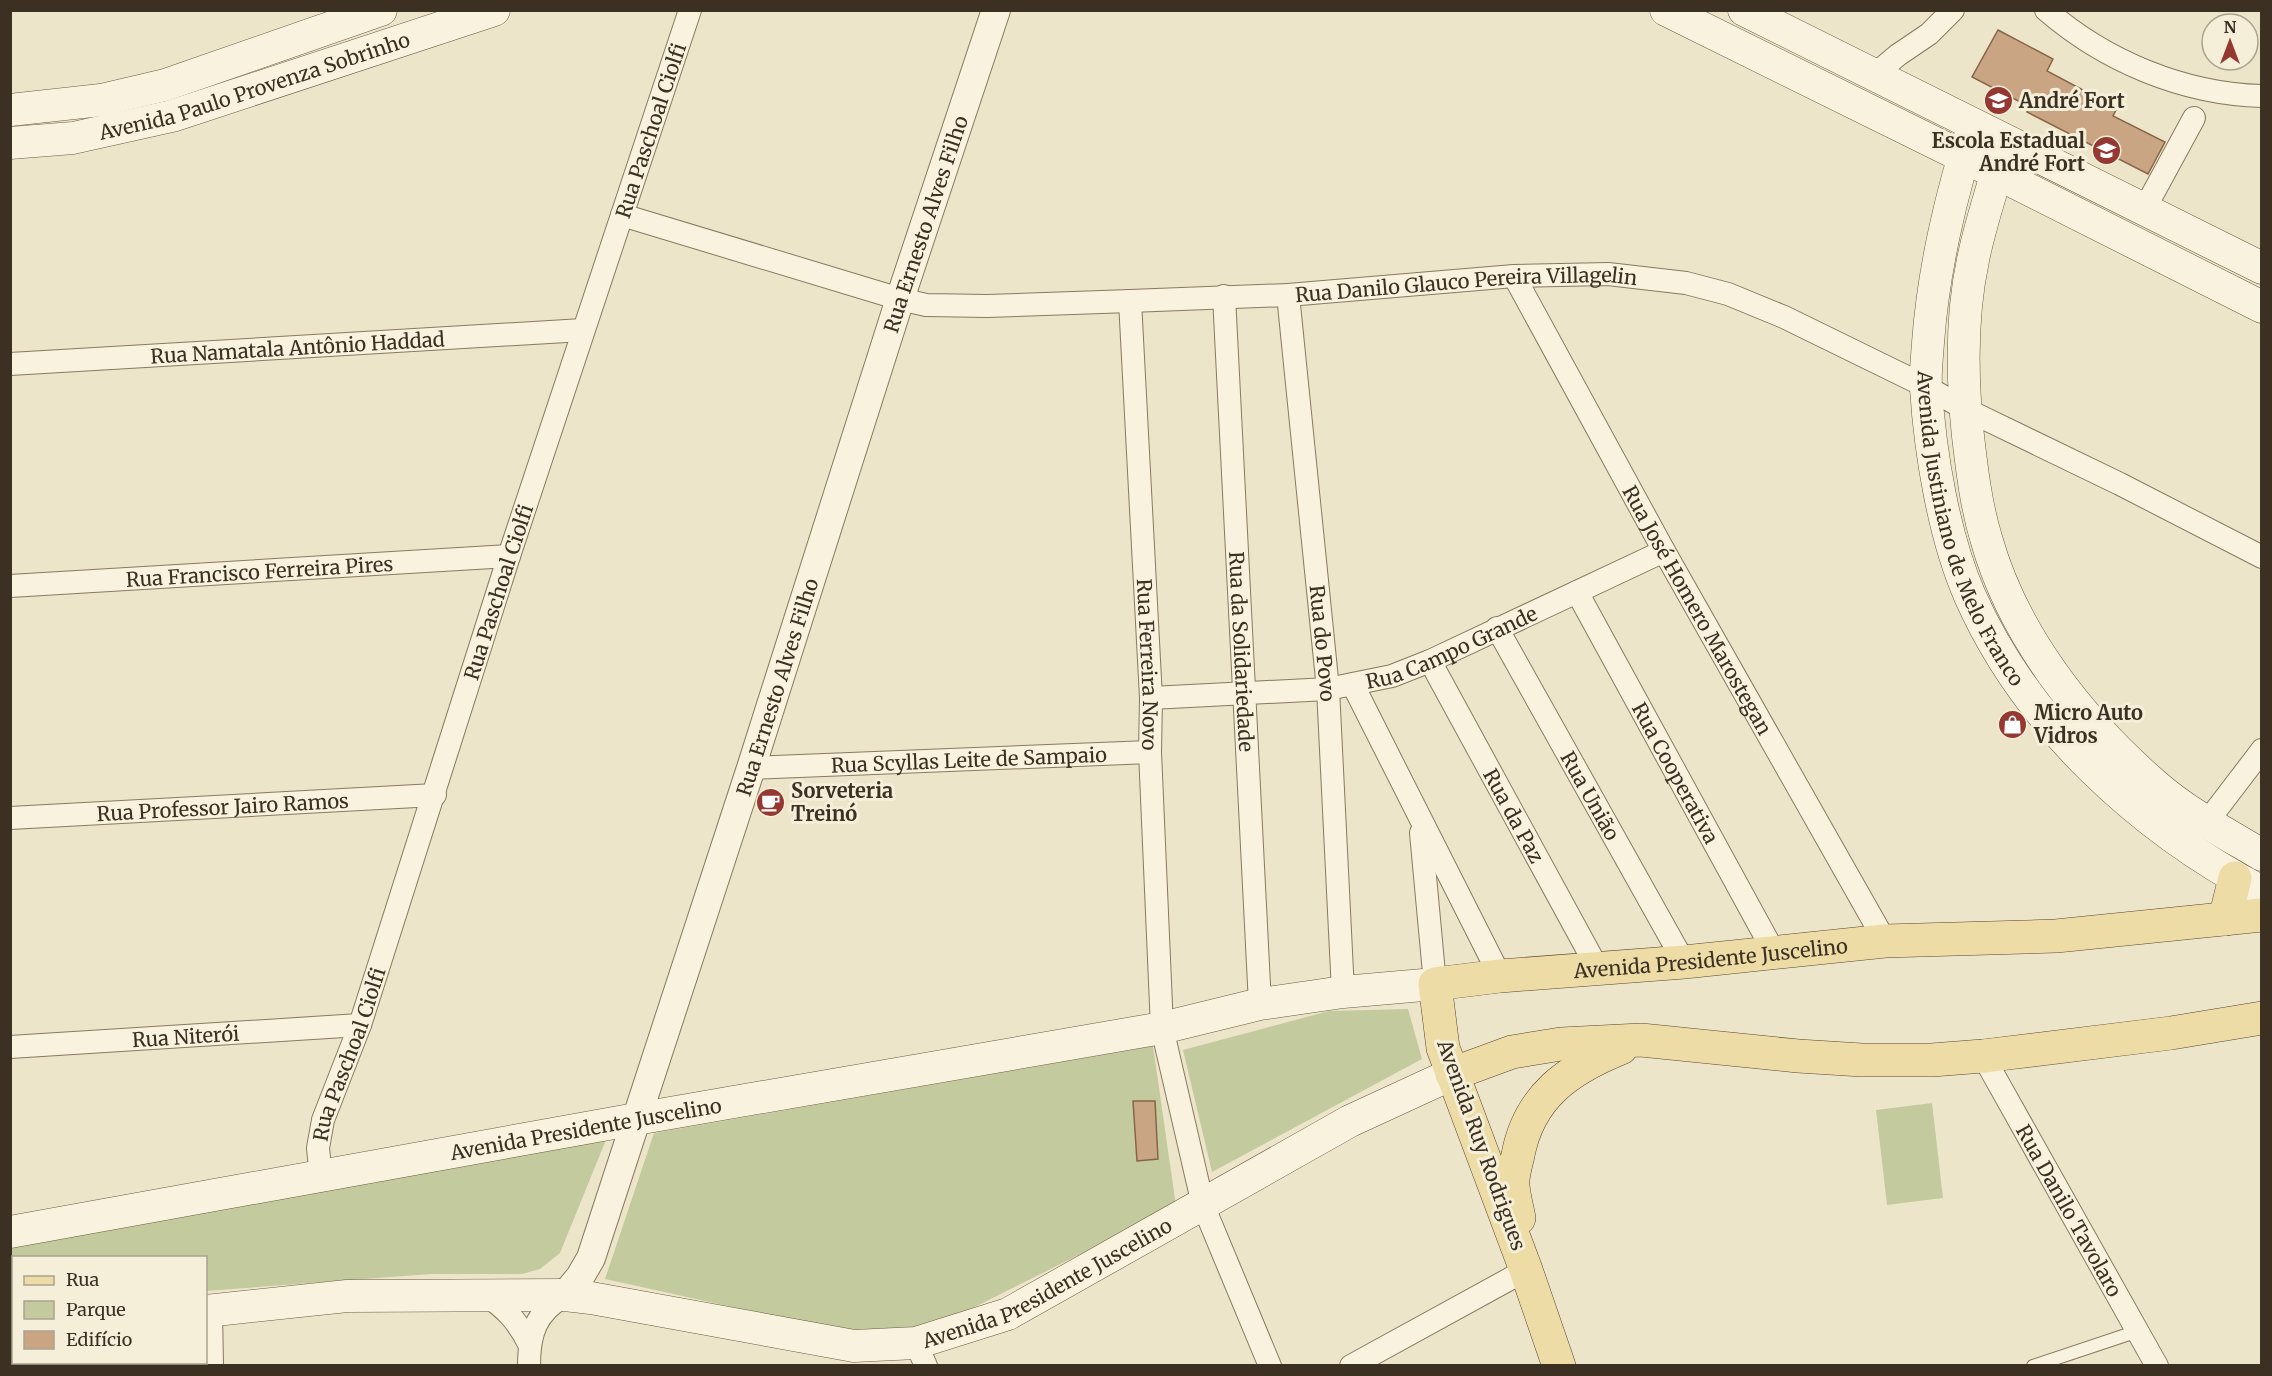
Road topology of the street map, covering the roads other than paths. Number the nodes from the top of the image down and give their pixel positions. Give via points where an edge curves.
1 (381, 10) edge
2 (494, 10) edge
3 (690, 10) edge
4 (996, 10) edge
5 (1666, 10) edge
6 (1744, 10) edge
7 (1953, 10) edge
8 (2046, 10) edge
9 (338, 17) edge
10 (347, 58) junction
11 (1873, 76) junction
12 (2262, 96) edge
13 (10, 110) edge
14 (2194, 118) dead end
15 (1974, 125) junction
16 (2006, 142) junction
17 (10, 143) edge
18 (1963, 157) junction
19 (1998, 174) junction
20 (2144, 210) junction
21 (622, 215) junction
22 (2262, 268) edge
23 (1514, 276) junction
24 (1288, 295) junction
25 (1224, 296) junction
26 (900, 300) junction
27 (1130, 302) junction
28 (2262, 307) edge
29 (583, 330) junction
30 (10, 364) edge
31 (1925, 386) junction
32 (1965, 409) junction
33 (1664, 551) junction
34 (509, 556) junction
35 (2262, 557) edge
36 (10, 586) edge
37 (1577, 591) junction
38 (1497, 628) junction
39 (1430, 661) junction
40 (1353, 685) junction
41 (1328, 689) junction
42 (1245, 693) junction
43 (1151, 698) junction
44 (2262, 750) edge
45 (1150, 752) junction
46 (751, 768) junction
47 (435, 795) junction
48 (10, 818) edge
49 (1419, 819) junction
50 (2207, 822) junction
51 (2183, 844) junction
52 (2262, 855) edge
53 (2248, 885) edge
54 (2262, 915) edge
55 (2225, 919) junction
56 (1885, 941) junction
57 (1775, 954) junction
58 (1684, 962) junction
59 (1598, 969) junction
60 (1500, 976) junction
61 (1435, 984) junction
62 (1343, 992) junction
63 (1260, 1005) junction
64 (2262, 1018) edge
65 (360, 1025) junction
66 (1162, 1028) junction
67 (1641, 1040) junction
68 (10, 1047) edge
69 (1983, 1056) junction
70 (1452, 1074) junction
71 (636, 1119) junction
72 (321, 1177) junction
73 (1203, 1205) junction
74 (10, 1232) edge
75 (1527, 1270) junction
76 (485, 1295) junction
77 (565, 1295) junction
78 (208, 1311) edge
79 (2138, 1331) junction
80 (921, 1354) edge
81 (529, 1355) edge
82 (212, 1365) edge
83 (1270, 1365) edge
84 (1351, 1365) edge
85 (1559, 1365) edge
86 (2033, 1365) edge
87 (2157, 1365) edge

1 - 9 main road, Avenida Paulo Provenza Sobrinho
2 - 10 main road, Avenida Paulo Provenza Sobrinho
3 - 21 street, Rua Paschoal Ciolfi
4 - 26 street, Rua Ernesto Alves Filho
5 - 18 main road
6 - 11 main road
7 - 11 street via 1929,34
8 - 12 street via 2104,52 2162,78 2214,92
9 - 10 street
9 - 13 main road, Avenida Paulo Provenza Sobrinho via 165,85 101,100
10 - 17 main road, Avenida Paulo Provenza Sobrinho via 121,129
11 - 15 main road
14 - 20 street
15 - 16 main road
15 - 18 main road, Avenida Justiniano de Melo Franco
16 - 19 main road, Avenida Justiniano de Melo Franco
16 - 20 main road
18 - 19 main road
18 - 31 main road, Avenida Justiniano de Melo Franco via 1937,269
19 - 28 main road
19 - 32 main road, Avenida Justiniano de Melo Franco via 1972,261 1964,328
20 - 22 main road
21 - 26 street, Rua Danilo Glauco Pereira Villagelin
21 - 29 street, Rua Paschoal Ciolfi
23 - 24 street, Rua Danilo Glauco Pereira Villagelin
23 - 31 street, Rua Danilo Glauco Pereira Villagelin via 1608,274 1728,294
23 - 33 street, Rua José Homero Marostegan
24 - 25 street, Rua Danilo Glauco Pereira Villagelin
24 - 41 street, Rua do Povo
25 - 27 street, Rua Danilo Glauco Pereira Villagelin
25 - 42 street, Rua da Solidariedade
26 - 27 street, Rua Danilo Glauco Pereira Villagelin via 926,305 987,306
26 - 46 street, Rua Ernesto Alves Filho
27 - 43 street, Rua Ferreira Novo
29 - 30 street, Rua Namatala Antônio Haddad
29 - 34 street, Rua Paschoal Ciolfi
31 - 32 street, Rua Danilo Glauco Pereira Villagelin
31 - 51 main road, Avenida Justiniano de Melo Franco via 1934,458 1954,550 1984,624 2019,682 2097,776
32 - 35 street, Rua Danilo Glauco Pereira Villagelin
32 - 50 main road, Avenida Justiniano de Melo Franco via 1971,466 1986,539 2018,616 2058,680 2102,733 2156,786
33 - 37 street, Rua Campo Grande
33 - 56 street, Rua José Homero Marostegan
34 - 36 street, Rua Francisco Ferreira Pires
34 - 47 street, Rua Paschoal Ciolfi
37 - 38 street, Rua Campo Grande
37 - 57 street, Rua Cooperativa
38 - 39 street, Rua Campo Grande
38 - 58 street, Rua União
39 - 40 street, Rua Campo Grande via 1392,676
39 - 59 street, Rua da Paz
40 - 41 street, Rua Campo Grande
40 - 49 street, Rua do Povo
41 - 42 street, Rua Campo Grande
41 - 62 street, Rua do Povo
42 - 43 street, Rua Campo Grande
42 - 63 street, Rua da Solidariedade
43 - 45 street, Rua Ferreira Novo
44 - 50 street
45 - 46 street, Rua Scyllas Leite de Sampaio
45 - 66 street, Rua Ferreira Novo
46 - 71 street, Rua Ernesto Alves Filho
47 - 48 street, Rua Professor Jairo Ramos
47 - 65 street, Rua Paschoal Ciolfi
49 - 60 street, Rua do Povo
49 - 61 street
50 - 51 street
50 - 52 main road, Avenida Justiniano de Melo Franco
51 - 53 main road, Avenida Justiniano de Melo Franco
53 - 55 main road
54 - 55 main road, Avenida Presidente Juscelino
55 - 56 main road, Avenida Presidente Juscelino via 2056,936
56 - 57 main road, Avenida Presidente Juscelino
57 - 58 main road, Avenida Presidente Juscelino
58 - 59 main road, Avenida Presidente Juscelino
59 - 60 main road, Avenida Presidente Juscelino
60 - 61 main road, Avenida Presidente Juscelino
61 - 62 main road, Avenida Presidente Juscelino
61 - 70 main road, Avenida Ruy Rodrigues via 1443,1048
62 - 63 main road, Avenida Presidente Juscelino
63 - 66 main road, Avenida Presidente Juscelino
64 - 69 main road, Avenida Presidente Juscelino
65 - 68 street, Rua Niterói
65 - 72 street, Rua Paschoal Ciolfi via 323,1120 318,1148
66 - 71 main road, Avenida Presidente Juscelino
66 - 73 street
67 - 69 main road, Avenida Presidente Juscelino via 1854,1059
67 - 70 main road, Avenida Presidente Juscelino via 1561,1044 1512,1052
67 - 75 main road, Avenida Ruy Rodrigues via 1591,1060 1563,1079 1546,1094 1531,1117 1522,1136 1513,1184
69 - 79 street, Rua Danilo Tavolaro
70 - 73 main road, Avenida Presidente Juscelino via 1350,1121
70 - 75 main road, Avenida Ruy Rodrigues
71 - 72 main road, Avenida Presidente Juscelino
71 - 77 street, Rua Ernesto Alves Filho via 591,1258
72 - 74 main road, Avenida Presidente Juscelino
73 - 80 main road, Avenida Presidente Juscelino via 1008,1314
73 - 83 street
75 - 84 street
75 - 85 main road, Avenida Ruy Rodrigues
76 - 77 main road, Avenida Presidente Juscelino
76 - 78 main road, Avenida Presidente Juscelino via 347,1296
76 - 81 street, Rua Ernesto Alves Filho via 516,1321
77 - 80 main road, Avenida Presidente Juscelino via 854,1346
77 - 81 street, Rua Ernesto Alves Filho via 541,1316 532,1332
78 - 82 street
79 - 86 lane
79 - 87 street, Rua Danilo Tavolaro

